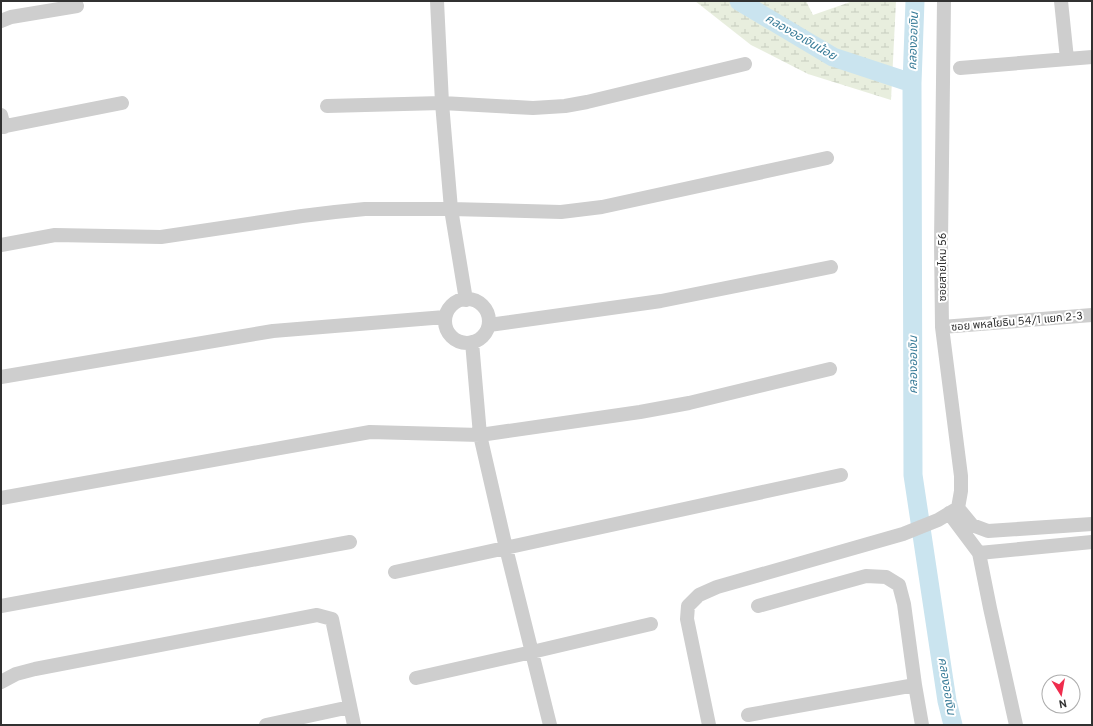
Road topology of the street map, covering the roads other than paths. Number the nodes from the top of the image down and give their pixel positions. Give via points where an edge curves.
1 (437, 1) edge
2 (944, 1) edge
3 (1061, 1) edge
4 (76, 6) dead end
5 (1, 21) edge
6 (1092, 57) edge
7 (1066, 59) junction
8 (745, 64) dead end
9 (960, 68) dead end
10 (122, 103) dead end
11 (442, 103) junction
12 (327, 106) dead end
13 (2, 123) edge
14 (827, 158) dead end
15 (451, 209) junction
16 (1, 245) edge
17 (831, 267) dead end
18 (466, 300) junction
19 (1092, 315) edge
20 (445, 317) junction
21 (489, 325) junction
22 (942, 327) junction
23 (472, 342) junction
24 (830, 369) dead end
25 (1, 377) edge
26 (480, 435) junction
27 (841, 475) dead end
28 (1, 498) edge
29 (948, 514) junction
30 (1092, 524) edge
31 (350, 542) dead end
32 (1092, 542) edge
33 (506, 548) junction
34 (979, 553) junction
35 (395, 572) dead end
36 (1, 606) edge
37 (758, 606) dead end
38 (650, 624) dead end
39 (532, 652) junction
40 (416, 678) dead end
41 (1, 682) edge
42 (915, 685) junction
43 (350, 707) junction
44 (748, 715) dead end
45 (266, 725) edge
46 (354, 725) edge
47 (550, 725) edge
48 (709, 725) edge
49 (922, 725) edge
50 (1016, 725) edge

1 - 11 street
2 - 22 street, ซอยสายไหม 56
3 - 7 street
4 - 5 street
6 - 7 street
7 - 9 street
8 - 11 street via 565,106 533,108
10 - 13 street
11 - 12 street
11 - 15 street
14 - 15 street via 602,207 561,212
15 - 16 street via 365,209 161,237 55,235
15 - 18 street
17 - 21 street via 661,301
18 - 20 street via 454,303
18 - 21 street via 479,303 485,308
19 - 22 street, ซอย พหลโยธิน 54/1 แยก 2-3
20 - 23 street via 449,334 455,340
20 - 25 street via 273,331
21 - 23 street via 486,333
22 - 29 street, ซอยสายไหม 56 via 961,476 961,491
23 - 26 street
24 - 26 street via 668,408
26 - 28 street via 370,432
26 - 33 street
27 - 33 street
29 - 30 street via 988,531
29 - 34 street
29 - 48 street via 903,534 717,587 699,595 688,606 687,619
31 - 36 street
32 - 34 street
33 - 35 street
33 - 39 street
34 - 50 street
37 - 42 street via 866,576 886,577 899,585
38 - 39 street
39 - 40 street
39 - 47 street
41 - 43 street via 16,674 35,669 317,615 332,619
42 - 44 street
42 - 49 street
43 - 45 street
43 - 46 street

